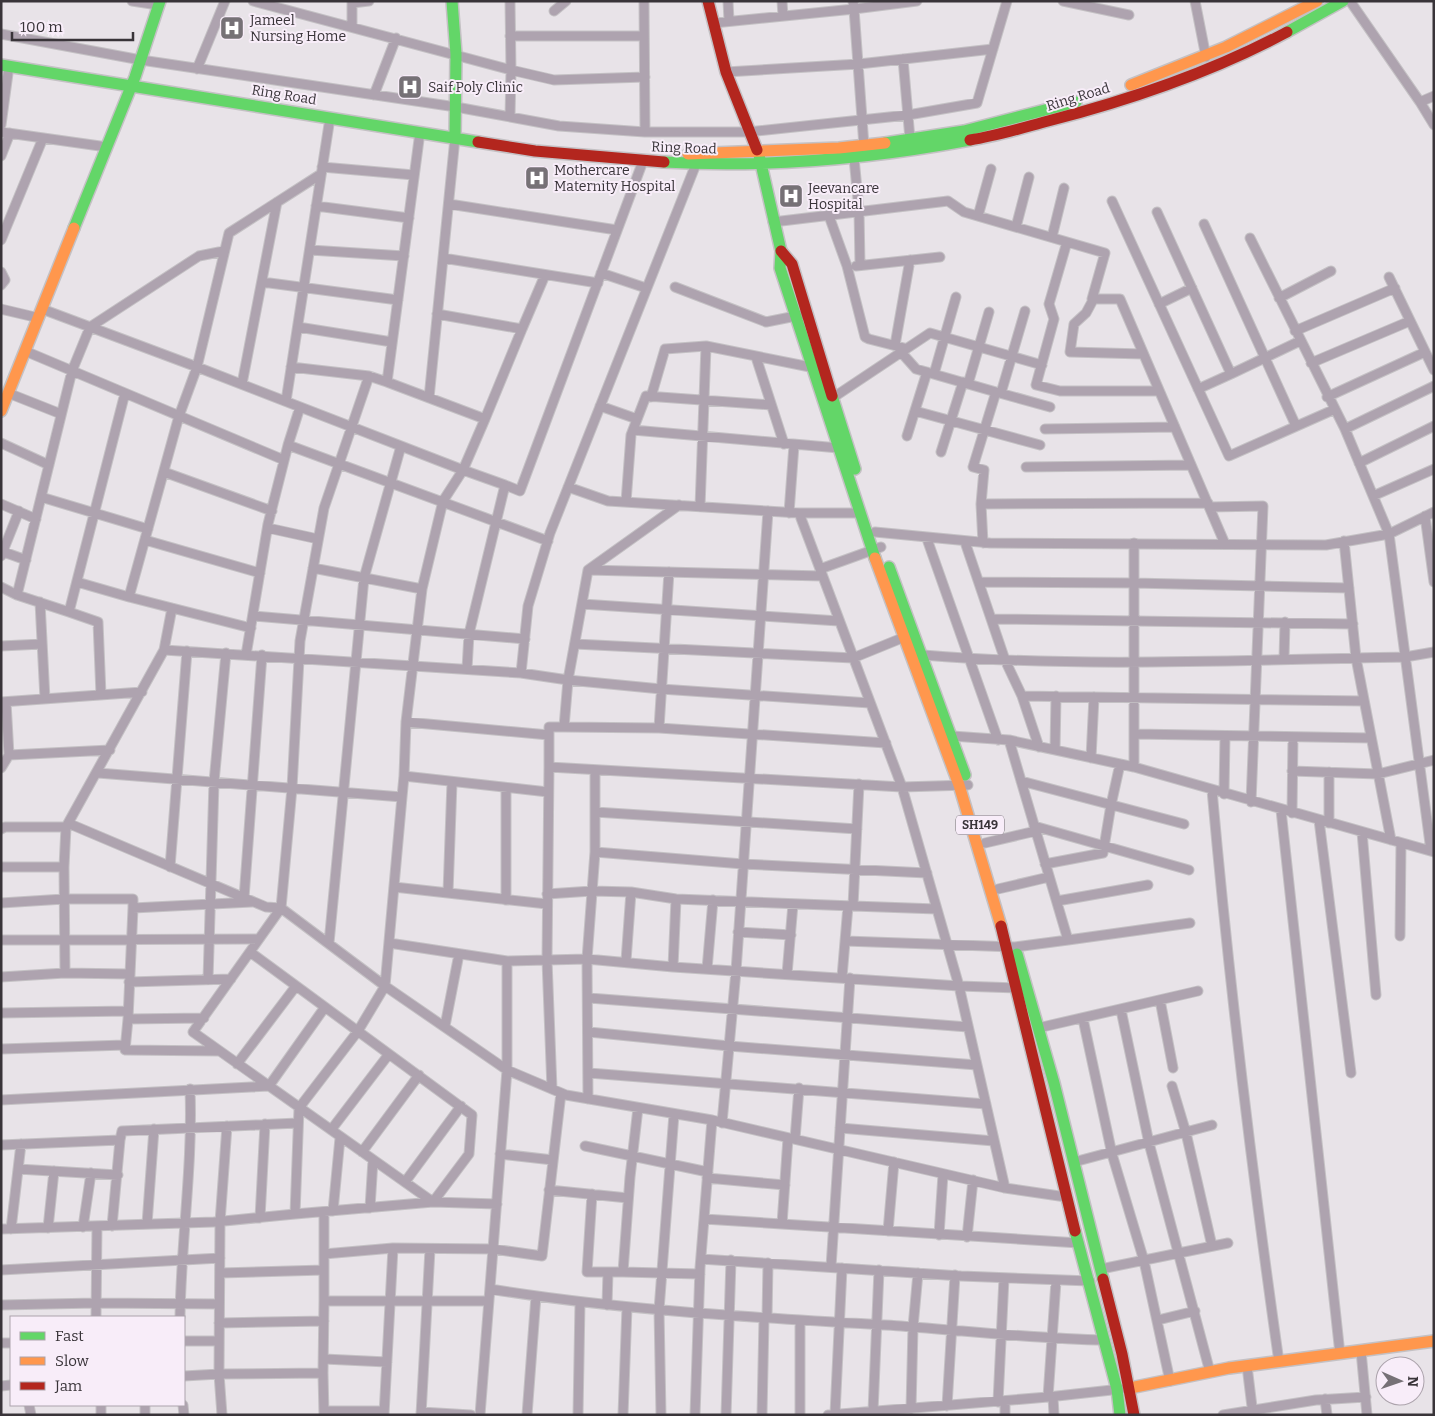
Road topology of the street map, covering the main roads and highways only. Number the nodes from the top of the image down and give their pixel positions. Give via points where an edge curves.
1 (452, 1) edge
2 (708, 1) edge
3 (1317, 1) edge
4 (1343, 1) edge
5 (159, 3) edge
6 (1, 54) edge
7 (5, 66) edge
8 (134, 81) junction
9 (456, 133) junction
10 (757, 150) junction
11 (762, 163) junction
12 (802, 315) junction
13 (1, 411) edge
14 (876, 549) junction
15 (910, 635) junction
16 (964, 785) junction
17 (1011, 947) junction
18 (1021, 988) junction
19 (1434, 1341) edge
20 (1130, 1388) junction
21 (1120, 1415) edge
22 (1134, 1415) edge

1 - 9 main road
2 - 10 main road via 726,72
3 - 10 main road, Ring Road via 1251,38 1206,57 1105,94 1024,117 964,131 864,146
4 - 11 main road, Ring Road via 1219,65 1036,126 924,149 807,163
5 - 8 main road
6 - 8 main road, Ring Road
7 - 8 main road, Ring Road
8 - 9 main road, Ring Road
8 - 9 main road, Ring Road via 330,118 420,132
8 - 13 main road
9 - 10 main road, Ring Road via 630,152 693,154
9 - 11 main road, Ring Road via 535,151 696,164
10 - 11 main road, SH149
11 - 12 main road, SH149 via 773,222 781,251 792,264
12 - 14 main road, SH149 via 812,367 860,513
12 - 14 main road, SH149 via 834,397 875,532
14 - 15 main road, SH149
15 - 16 main road, SH149
15 - 16 main road, SH149 via 923,655 952,736
16 - 17 main road, SH149
16 - 17 main road, SH149 via 985,843
17 - 18 main road, SH149
18 - 20 main road, SH149 via 1038,1028
18 - 21 main road, SH149 via 1066,1197 1105,1340
19 - 20 main road via 1247,1366
20 - 22 main road, SH149

